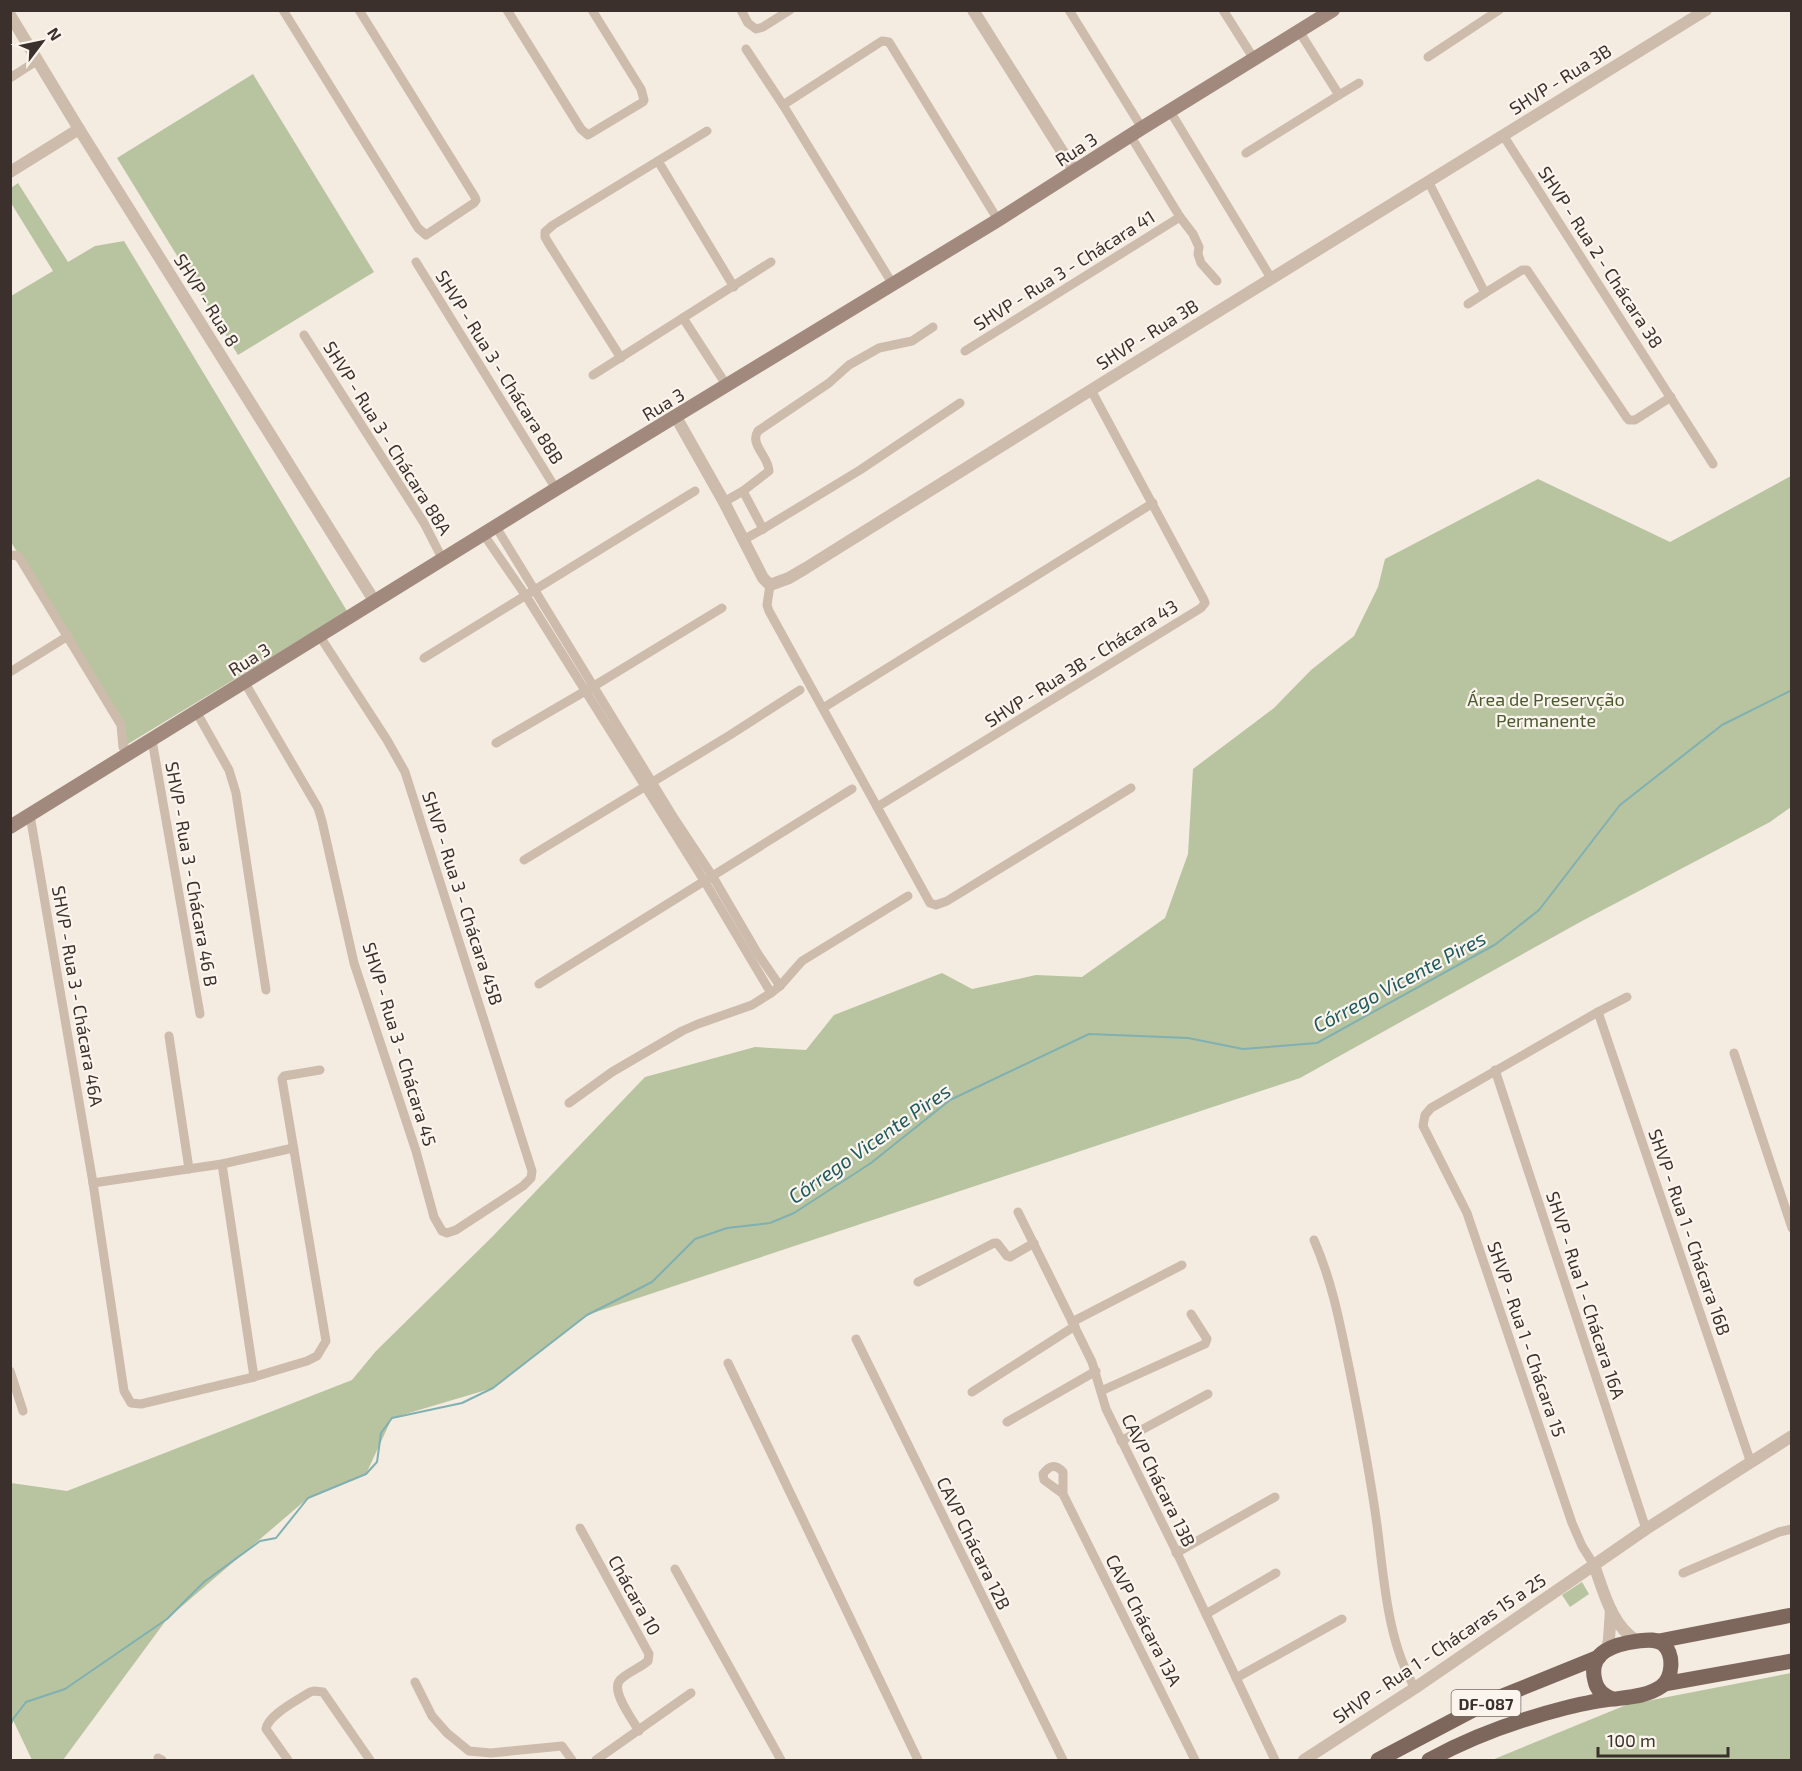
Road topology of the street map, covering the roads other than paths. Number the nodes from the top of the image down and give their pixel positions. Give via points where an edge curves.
1 (283, 10) edge
2 (359, 10) edge
3 (507, 10) edge
4 (592, 10) edge
5 (741, 10) edge
6 (790, 10) edge
7 (973, 10) edge
8 (1069, 10) edge
9 (1222, 10) edge
10 (1334, 10) edge
11 (1499, 10) edge
12 (1706, 10) edge
13 (10, 15) edge
14 (1299, 31) junction
15 (746, 49) dead end
16 (1428, 57) dead end
17 (1254, 59) junction
18 (38, 60) junction
19 (10, 78) edge
20 (1359, 83) dead end
21 (1339, 95) junction
22 (783, 105) junction
23 (1170, 111) junction
24 (79, 129) junction
25 (707, 131) dead end
26 (1136, 132) junction
27 (1503, 135) junction
28 (1246, 153) dead end
29 (658, 162) junction
30 (10, 172) edge
31 (1075, 172) junction
32 (1428, 181) junction
33 (1180, 217) junction
34 (998, 220) junction
35 (416, 262) dead end
36 (771, 262) dead end
37 (1271, 278) junction
38 (1217, 281) dead end
39 (892, 283) junction
40 (734, 287) junction
41 (1485, 293) junction
42 (1468, 304) dead end
43 (683, 318) junction
44 (933, 327) dead end
45 (304, 335) dead end
46 (965, 351) dead end
47 (621, 358) junction
48 (593, 375) dead end
49 (727, 386) junction
50 (1090, 390) junction
51 (1671, 397) junction
52 (960, 403) dead end
53 (676, 417) junction
54 (1713, 464) dead end
55 (556, 489) junction
56 (743, 491) junction
57 (695, 492) dead end
58 (724, 502) junction
59 (1153, 503) junction
60 (496, 527) junction
61 (763, 529) junction
62 (484, 535) junction
63 (743, 540) junction
64 (10, 556) edge
65 (443, 560) junction
66 (519, 565) junction
67 (508, 571) junction
68 (770, 585) junction
69 (535, 591) junction
70 (526, 596) junction
71 (375, 602) junction
72 (722, 608) dead end
73 (319, 635) junction
74 (68, 636) junction
75 (424, 658) dead end
76 (10, 672) edge
77 (244, 683) junction
78 (594, 686) junction
79 (800, 690) dead end
80 (584, 691) junction
81 (823, 708) junction
82 (197, 712) junction
83 (152, 740) junction
84 (495, 743) dead end
85 (134, 752) junction
86 (648, 784) junction
87 (1131, 788) dead end
88 (852, 789) dead end
89 (877, 807) junction
90 (30, 814) junction
91 (10, 827) edge
92 (525, 860) dead end
93 (709, 880) junction
94 (908, 896) dead end
95 (539, 984) dead end
96 (780, 986) junction
97 (266, 990) dead end
98 (771, 993) junction
99 (1627, 997) dead end
100 (1598, 1012) junction
101 (200, 1014) dead end
102 (169, 1036) dead end
103 (1734, 1053) dead end
104 (320, 1070) dead end
105 (1495, 1070) junction
106 (569, 1103) dead end
107 (293, 1148) junction
108 (222, 1164) junction
109 (189, 1169) junction
110 (93, 1183) junction
111 (523, 1186) joint
112 (1018, 1212) dead end
113 (1791, 1228) edge
114 (1314, 1240) dead end
115 (1034, 1243) junction
116 (1182, 1265) dead end
117 (918, 1282) dead end
118 (1191, 1314) dead end
119 (1074, 1324) junction
120 (856, 1339) dead end
121 (728, 1363) dead end
122 (10, 1371) edge
123 (1096, 1371) junction
124 (254, 1377) junction
125 (1101, 1391) junction
126 (972, 1392) dead end
127 (1208, 1394) dead end
128 (22, 1412) dead end
129 (1007, 1422) dead end
130 (1791, 1436) edge
131 (1121, 1440) junction
132 (1751, 1463) junction
133 (1062, 1494) dead end
134 (1275, 1497) dead end
135 (1791, 1523) edge
136 (580, 1528) dead end
137 (1646, 1529) junction
138 (1791, 1529) edge
139 (1779, 1532) junction
140 (1176, 1553) junction
141 (1594, 1565) junction
142 (675, 1569) dead end
143 (1276, 1573) dead end
144 (1683, 1573) dead end
145 (1611, 1609) junction
146 (1206, 1614) junction
147 (1791, 1615) edge
148 (1342, 1619) dead end
149 (1637, 1641) junction
150 (1659, 1641) junction
151 (1603, 1653) junction
152 (1791, 1661) edge
153 (1236, 1678) junction
154 (415, 1682) dead end
155 (1664, 1684) junction
156 (1415, 1688) junction
157 (691, 1693) dead end
158 (1613, 1699) junction
159 (639, 1731) junction
160 (288, 1761) edge
161 (370, 1761) edge
162 (572, 1761) edge
163 (596, 1761) edge
164 (781, 1761) edge
165 (918, 1761) edge
166 (1063, 1761) edge
167 (1195, 1761) edge
168 (1275, 1761) edge
169 (1304, 1761) edge
170 (1378, 1761) edge
171 (1429, 1761) edge

1 - 2 street via 426,235 476,200
3 - 4 street via 588,135 644,100
5 - 6 street via 756,29
7 - 31 street
8 - 26 street, SHVP - Rua 3 - Chácara 41
9 - 17 street
10 - 14 main road, Rua 3
11 - 16 street
12 - 27 street, SHVP - Rua 3B
13 - 18 street, SHVP - Rua 8
14 - 17 main road, Rua 3
14 - 21 street
15 - 22 street
17 - 23 main road, Rua 3
18 - 19 street
18 - 24 street, SHVP - Rua 8
20 - 21 street
21 - 28 street
22 - 34 street via 887,40
22 - 39 street
23 - 26 main road, Rua 3
23 - 37 street
24 - 30 street
24 - 71 street, SHVP - Rua 8
25 - 29 street
26 - 31 main road, Rua 3
26 - 33 street, SHVP - Rua 3 - Chácara 41
27 - 32 street, SHVP - Rua 3B
27 - 51 street, SHVP - Rua 2 - Chácara 38
29 - 40 street
29 - 47 street via 545,232
31 - 34 main road, Rua 3
32 - 37 street, SHVP - Rua 3B
32 - 41 street
33 - 38 street, SHVP - Rua 3 - Chácara 41 via 1198,244 1201,262
33 - 46 street, SHVP - Rua 3 - Chácara 41
34 - 39 main road, Rua 3
35 - 55 street, SHVP - Rua 3 - Chácara 88B
36 - 40 street
37 - 50 street, SHVP - Rua 3B
39 - 49 main road, Rua 3
40 - 43 street
41 - 42 street
41 - 51 street via 1527,270 1629,420
43 - 47 street
43 - 49 street
44 - 56 street via 912,341 879,348 849,365 758,431 756,441 770,468
45 - 65 street, SHVP - Rua 3 - Chácara 88A
47 - 48 street
49 - 53 main road, Rua 3
50 - 59 street, SHVP - Rua 3B - Chácara 43
50 - 68 street, SHVP - Rua 3B via 806,568
51 - 54 street, SHVP - Rua 2 - Chácara 38
52 - 61 street
53 - 55 main road, Rua 3
53 - 58 street
55 - 60 main road, Rua 3
56 - 58 street
56 - 61 street
57 - 69 street
58 - 63 street
59 - 81 street
59 - 89 street, SHVP - Rua 3B - Chácara 43 via 1204,600 1201,608
60 - 62 main road, Rua 3
60 - 66 street
61 - 63 street
62 - 65 main road, Rua 3
62 - 67 street
63 - 68 street
64 - 74 street via 20,557
65 - 71 main road, Rua 3
66 - 67 street
66 - 69 street
67 - 70 street
68 - 81 street via 769,611
69 - 70 street
69 - 78 street
70 - 75 street
70 - 80 street
71 - 73 main road, Rua 3
72 - 78 street
73 - 77 main road, Rua 3
73 - 111 street, SHVP - Rua 3 - Chácara 45B via 402,765 410,785 532,1171
74 - 76 street
74 - 85 street via 121,725 123,747
77 - 82 main road, Rua 3
77 - 111 street, SHVP - Rua 3 - Chácara 45 via 318,808 354,963 438,1227 447,1233 456,1230
78 - 80 street
78 - 86 street
79 - 86 street
80 - 84 street
80 - 86 street
81 - 89 street
82 - 83 main road, Rua 3
82 - 97 street via 233,781
83 - 85 main road, Rua 3
83 - 101 street, SHVP - Rua 3 - Chácara 46 B
85 - 90 main road, Rua 3
86 - 92 street
86 - 93 street
87 - 89 street via 936,905 927,899
88 - 93 street
90 - 91 main road, Rua 3
90 - 110 street, SHVP - Rua 3 - Chácara 46A
93 - 95 street
93 - 96 street
93 - 98 street
94 - 96 street via 802,961
96 - 98 street
98 - 106 street via 752,1005 682,1031 612,1072
99 - 100 street
100 - 105 street
100 - 132 street, SHVP - Rua 1 - Chácara 16B
102 - 109 street
103 - 113 street
104 - 107 street, SHVP - Rua 3 - Chácara 46A via 282,1079
105 - 137 street, SHVP - Rua 1 - Chácara 16A
105 - 141 street, SHVP - Rua 1 - Chácara 15 via 1431,1107 1424,1126 1467,1213 1572,1522
107 - 108 street
107 - 124 street, SHVP - Rua 3 - Chácara 46A via 326,1341 317,1356
108 - 109 street
108 - 124 street
109 - 110 street
110 - 124 street, SHVP - Rua 3 - Chácara 46A via 124,1390 131,1404
112 - 115 street, CAVP Chácara 13B
114 - 156 street via 1330,1282 1361,1425 1392,1626 1403,1665
115 - 117 street via 1010,1257 994,1243
115 - 119 street, CAVP Chácara 13B
116 - 119 street
118 - 125 street via 1207,1340 1205,1344
119 - 123 street, CAVP Chácara 13B
119 - 126 street
120 - 166 street, CAVP Chácara 12B
121 - 165 street
122 - 128 street
123 - 125 street, CAVP Chácara 13B
123 - 129 street
125 - 131 street, CAVP Chácara 13B
127 - 131 street
130 - 132 street, SHVP - Rua 1 - Chácaras 15 a 25
131 - 140 street, CAVP Chácara 13B
132 - 137 street, SHVP - Rua 1 - Chácaras 15 a 25
133 - 167 street, CAVP Chácara 13A
134 - 140 street
135 - 139 street
136 - 159 street, Chácara 10 via 649,1654 648,1660 620,1680 617,1687
137 - 141 street, SHVP - Rua 1 - Chácaras 15 a 25
138 - 139 street
139 - 144 street
140 - 146 street, CAVP Chácara 13B
141 - 145 street
141 - 156 street, SHVP - Rua 1 - Chácaras 15 a 25
142 - 164 street
143 - 146 street
145 - 149 street via 1623,1630
145 - 151 street via 1610,1639
146 - 153 street, CAVP Chácara 13B
147 - 150 main road, DF-087
148 - 153 street
149 - 150 main road, DF-087
149 - 151 main road, DF-087
150 - 155 main road via 1670,1658 1670,1674
151 - 158 main road via 1594,1669 1596,1684 1602,1694
151 - 170 main road, DF-087 via 1490,1701
152 - 155 main road, DF-087
153 - 168 street, CAVP Chácara 13B
154 - 162 street via 432,1716 469,1751 491,1753 562,1746
155 - 158 main road, DF-087 via 1638,1696
156 - 169 street, SHVP - Rua 1 - Chácaras 15 a 25
157 - 159 street
158 - 171 main road, DF-087 via 1525,1719
159 - 163 street
160 - 161 street via 266,1729 267,1724 314,1691 323,1692

